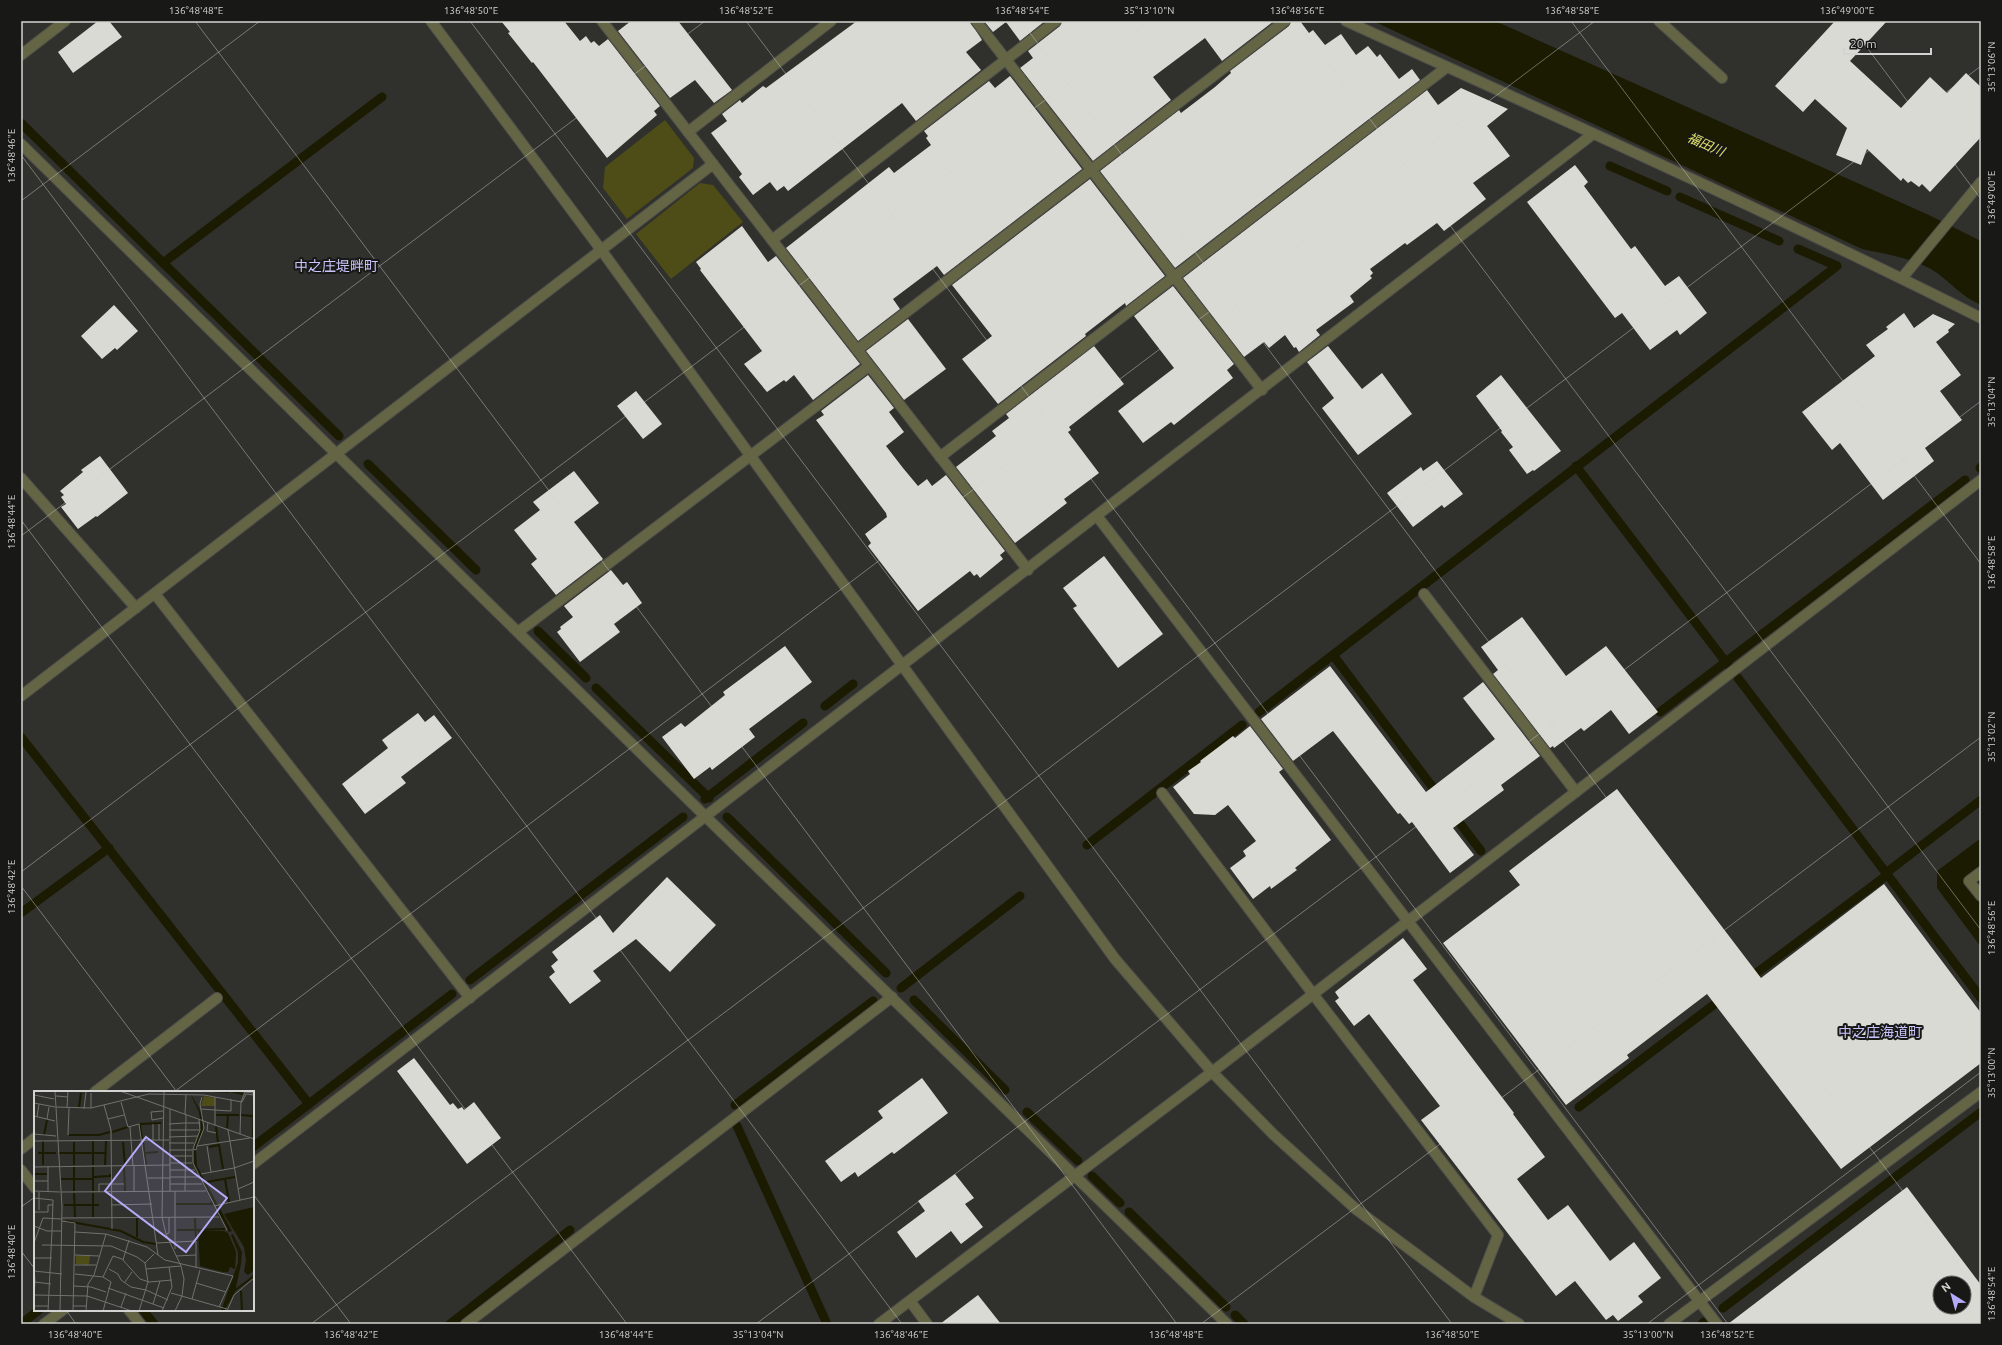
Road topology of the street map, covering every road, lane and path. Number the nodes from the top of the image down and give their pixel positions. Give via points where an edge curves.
1 (65, 21) edge
2 (432, 21) edge
3 (831, 21) edge
4 (976, 21) edge
5 (1056, 21) edge
6 (1285, 21) edge
7 (1346, 21) edge
8 (1659, 21) edge
9 (606, 23) edge
10 (21, 55) edge
11 (1006, 60) junction
12 (1447, 67) junction
13 (1722, 78) dead end
14 (688, 132) junction
15 (1593, 134) junction
16 (21, 144) edge
17 (713, 164) junction
18 (1092, 170) junction
19 (1981, 182) edge
20 (772, 240) junction
21 (602, 251) junction
22 (1174, 277) junction
23 (1902, 278) junction
24 (1981, 318) edge
25 (857, 350) junction
26 (869, 366) junction
27 (1262, 390) junction
28 (337, 454) junction
29 (750, 455) junction
30 (940, 457) junction
31 (21, 478) edge
32 (1981, 480) edge
33 (1097, 516) junction
34 (1028, 570) junction
35 (155, 594) junction
36 (1424, 594) dead end
37 (136, 608) junction
38 (518, 632) junction
39 (903, 666) junction
40 (21, 696) edge
41 (1576, 792) junction
42 (1162, 793) dead end
43 (706, 817) junction
44 (1981, 872) edge
45 (1981, 896) edge
46 (1408, 921) junction
47 (1313, 994) junction
48 (892, 997) junction
49 (217, 998) dead end
50 (470, 998) junction
51 (1212, 1072) junction
52 (96, 1091) edge
53 (1981, 1092) edge
54 (34, 1139) edge
55 (21, 1149) edge
56 (254, 1163) edge
57 (21, 1170) edge
58 (1076, 1176) junction
59 (34, 1187) edge
60 (1474, 1297) junction
61 (910, 1301) junction
62 (1699, 1301) junction
63 (62, 1311) edge
64 (130, 1311) edge
65 (44, 1324) edge
66 (140, 1324) edge
67 (466, 1324) edge
68 (879, 1324) edge
69 (927, 1324) edge
70 (1227, 1324) edge
71 (1519, 1324) edge
72 (1669, 1324) edge
73 (1717, 1324) edge

1 - 10 street
2 - 21 street
3 - 14 street
4 - 11 street
5 - 11 street
6 - 18 street
7 - 12 street
8 - 13 street
9 - 14 street
11 - 18 street
11 - 20 street
12 - 15 street
12 - 22 street
14 - 17 street
15 - 23 street
15 - 27 street
16 - 28 street
17 - 20 street
17 - 21 street
18 - 22 street
18 - 25 street
19 - 23 street
20 - 25 street
21 - 28 street
21 - 29 street
22 - 27 street
22 - 30 street
23 - 24 street
25 - 26 street
26 - 29 street
26 - 30 street
27 - 33 street
28 - 35 street
28 - 38 street
29 - 38 street
29 - 39 street
30 - 34 street
31 - 37 street
32 - 41 street
33 - 34 street
33 - 46 street
34 - 39 street
35 - 37 street
35 - 50 street
36 - 41 street
37 - 40 street
38 - 43 street
39 - 43 street
39 - 51 street via 1115,959
41 - 46 street
42 - 47 street
43 - 48 street
43 - 50 street
44 - 45 street via 1970,881
46 - 47 street
46 - 62 street
47 - 51 street
47 - 60 street via 1498,1235
48 - 58 street
48 - 67 street
49 - 52 street
50 - 56 street
51 - 58 street
51 - 60 street via 1274,1135 1357,1210
53 - 62 street
54 - 55 street
57 - 59 street
58 - 61 street
58 - 70 street
60 - 71 street
61 - 68 street
61 - 69 street
62 - 72 street
62 - 73 street
63 - 65 street
64 - 66 street

